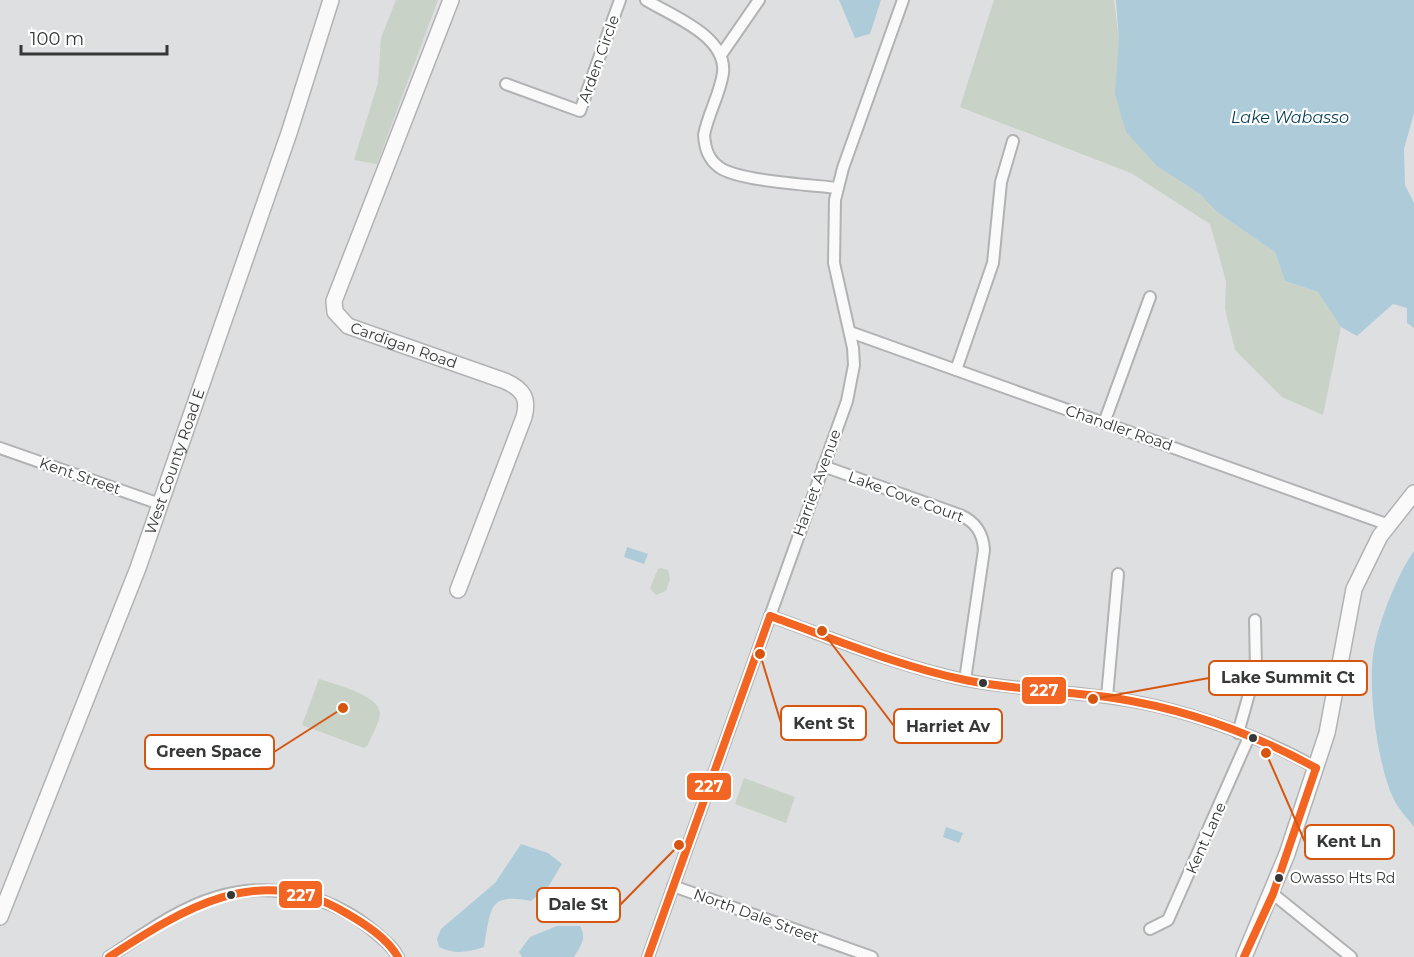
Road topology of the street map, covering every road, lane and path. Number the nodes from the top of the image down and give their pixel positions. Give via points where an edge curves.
1 (331, 0) edge
2 (451, 0) edge
3 (620, 0) edge
4 (646, 0) edge
5 (759, 0) edge
6 (903, 0) edge
7 (721, 55) junction
8 (506, 84) dead end
9 (1013, 141) dead end
10 (837, 188) junction
11 (1150, 297) dead end
12 (850, 332) junction
13 (956, 370) junction
14 (1104, 423) junction
15 (0, 448) edge
16 (823, 466) junction
17 (1414, 493) edge
18 (160, 504) junction
19 (1389, 525) junction
20 (1118, 574) dead end
21 (458, 591) dead end
22 (770, 616) junction
23 (1255, 620) dead end
24 (965, 680) junction
25 (1107, 697) junction
26 (1238, 734) junction
27 (1249, 737) junction
28 (1316, 768) junction
29 (673, 886) junction
30 (1273, 894) junction
31 (0, 917) edge
32 (1150, 929) dead end
33 (109, 957) edge
34 (398, 957) edge
35 (648, 957) edge
36 (872, 957) edge
37 (1244, 957) edge
38 (1352, 957) edge

1 - 18 street, West County Road E
2 - 21 street, Cardigan Road via 334,301 335,312 348,326 505,381 523,392 524,417
3 - 8 street, Arden Circle via 580,111
4 - 7 street via 709,39
5 - 7 street
6 - 10 street, Harriet Avenue
7 - 10 street via 721,80 704,135 712,161 736,174
9 - 13 street via 1001,182 993,263
10 - 12 street, Harriet Avenue via 832,220 834,263
11 - 14 street
12 - 13 street, Chandler Road
12 - 16 street, Harriet Avenue via 852,382
13 - 14 street, Chandler Road
14 - 19 street, Chandler Road
15 - 18 street, Kent Street
16 - 22 street, Harriet Avenue
16 - 24 street, Lake Cove Court via 960,515 976,525 984,550
17 - 19 street
18 - 31 street, West County Road E via 102,663
19 - 28 street via 1370,553 1354,589 1332,716
20 - 25 street
22 - 24 street via 888,659
22 - 29 street, Harriet Avenue
23 - 26 street via 1256,669
24 - 25 street
25 - 26 street via 1165,708
26 - 27 street
27 - 28 street
27 - 32 street, Kent Lane via 1168,920
28 - 30 street
29 - 35 street, Harriet Avenue
29 - 36 street, North Dale Street
30 - 37 street
30 - 38 street
33 - 34 street via 198,904 238,892 259,891 333,904 356,916

